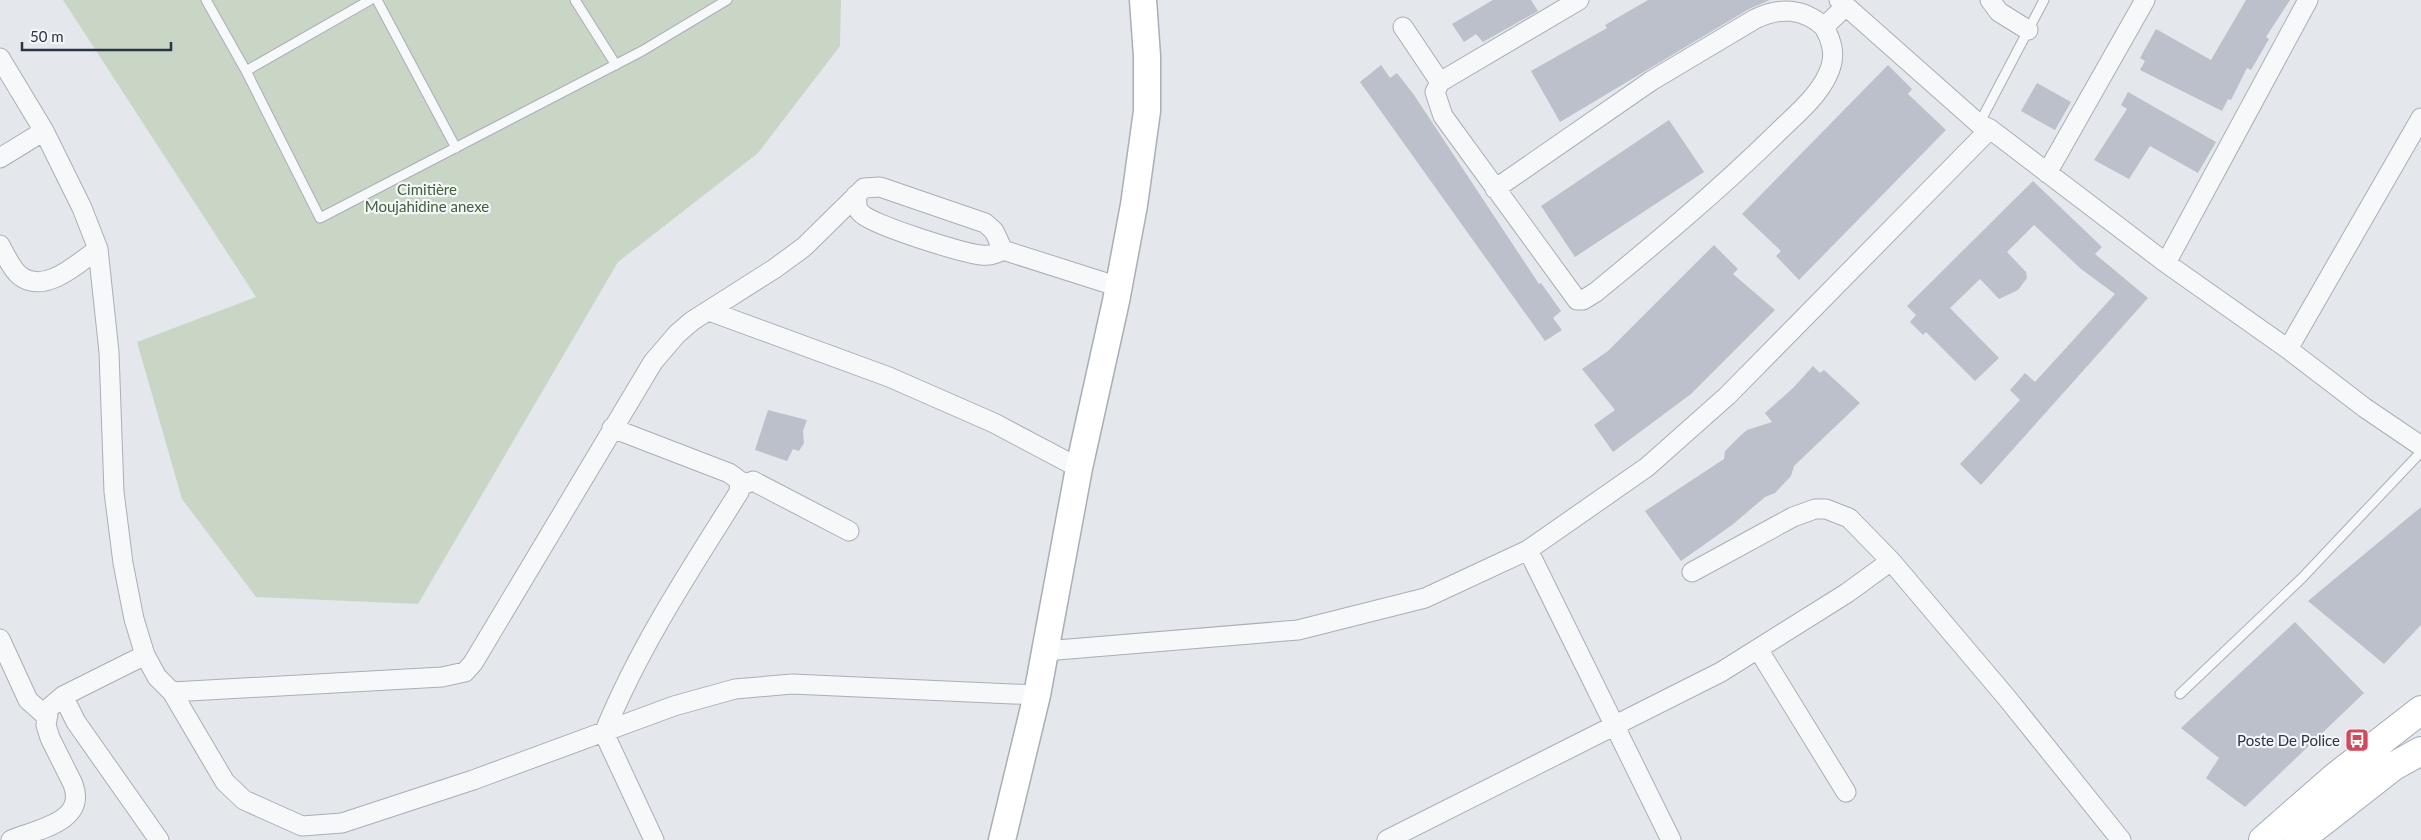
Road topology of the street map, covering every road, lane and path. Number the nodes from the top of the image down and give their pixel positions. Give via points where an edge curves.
1 (206, 0) edge
2 (370, 0) edge
3 (377, 0) edge
4 (575, 0) edge
5 (727, 0) edge
6 (1143, 0) edge
7 (1579, 0) edge
8 (1990, 0) edge
9 (2044, 0) edge
10 (2145, 0) edge
11 (2308, 0) edge
12 (1842, 3) edge
13 (1403, 27) dead end
14 (1824, 27) junction
15 (2028, 30) junction
16 (0, 58) edge
17 (616, 65) junction
18 (246, 71) junction
19 (1440, 82) junction
20 (2421, 118) edge
21 (1984, 126) junction
22 (44, 131) junction
23 (456, 148) junction
24 (0, 158) edge
25 (2047, 173) junction
26 (1495, 189) junction
27 (856, 195) junction
28 (0, 245) edge
29 (98, 249) junction
30 (1003, 250) junction
31 (2166, 263) junction
32 (1119, 287) junction
33 (709, 311) junction
34 (2288, 348) junction
35 (612, 428) junction
36 (2421, 446) edge
37 (2421, 452) edge
38 (1079, 468) junction
39 (740, 486) junction
40 (849, 531) dead end
41 (1528, 550) junction
42 (1891, 561) junction
43 (1692, 572) dead end
44 (0, 639) edge
45 (1758, 650) junction
46 (1045, 651) junction
47 (145, 655) junction
48 (172, 692) junction
49 (1036, 694) junction
50 (2180, 694) dead end
51 (63, 696) junction
52 (2421, 710) edge
53 (46, 716) junction
54 (1615, 727) junction
55 (604, 733) junction
56 (2421, 751) edge
57 (1846, 792) dead end
58 (318, 833) edge
59 (2307, 838) edge
60 (12, 840) edge
61 (158, 840) edge
62 (654, 840) edge
63 (1002, 840) edge
64 (1387, 840) edge
65 (1671, 840) edge
66 (2121, 840) edge
67 (2263, 840) edge

1 - 18 lane
2 - 18 lane
3 - 23 lane
4 - 17 lane
5 - 17 lane
6 - 32 street via 1147,112
7 - 19 street
8 - 15 street via 1999,12
9 - 15 lane
10 - 25 street
11 - 31 street
12 - 14 street
12 - 21 street
13 - 19 street
14 - 26 street via 1808,15 1789,11 1755,19 1651,81
14 - 26 street via 1834,54 1823,85 1734,175 1586,298 1575,298
15 - 21 lane
16 - 22 street
17 - 23 lane
18 - 23 lane via 320,218
19 - 26 street via 1435,92 1441,112
20 - 34 street
21 - 25 street
21 - 41 street via 1778,346 1682,439
22 - 24 street
22 - 29 street via 82,208
25 - 31 street
27 - 30 street via 861,214 895,229 978,255 994,255
27 - 30 street via 864,188 880,187 985,223 994,231
27 - 33 street via 804,247
28 - 29 street via 17,274 37,281 56,277
29 - 47 street via 109,352 114,492 124,573
30 - 32 street
31 - 34 street
32 - 38 street
33 - 35 street via 677,334 652,362
33 - 38 street via 890,377 994,423
34 - 36 street via 2365,408
35 - 39 street via 729,473 740,481
35 - 48 street via 522,583 465,672 442,677
37 - 50 lane via 2302,578
38 - 46 street
39 - 40 street via 753,481
39 - 55 street via 622,688
41 - 46 street via 1425,598 1298,630
41 - 54 street
42 - 43 street via 1849,518 1826,509 1815,509 1793,517
42 - 45 street
42 - 66 street via 2008,698
44 - 53 street via 28,700
45 - 54 street
45 - 57 street
46 - 49 street
47 - 48 street via 157,677
47 - 51 street
48 - 58 street via 225,782 244,800
49 - 55 street via 792,684 735,689 674,706
49 - 63 street
51 - 53 street via 49,708
51 - 61 street via 76,722
52 - 67 main road via 2335,777
53 - 60 street via 50,738 76,792 76,803 68,817
54 - 64 street
54 - 65 street
55 - 58 street
55 - 62 street
56 - 59 main road via 2394,766

